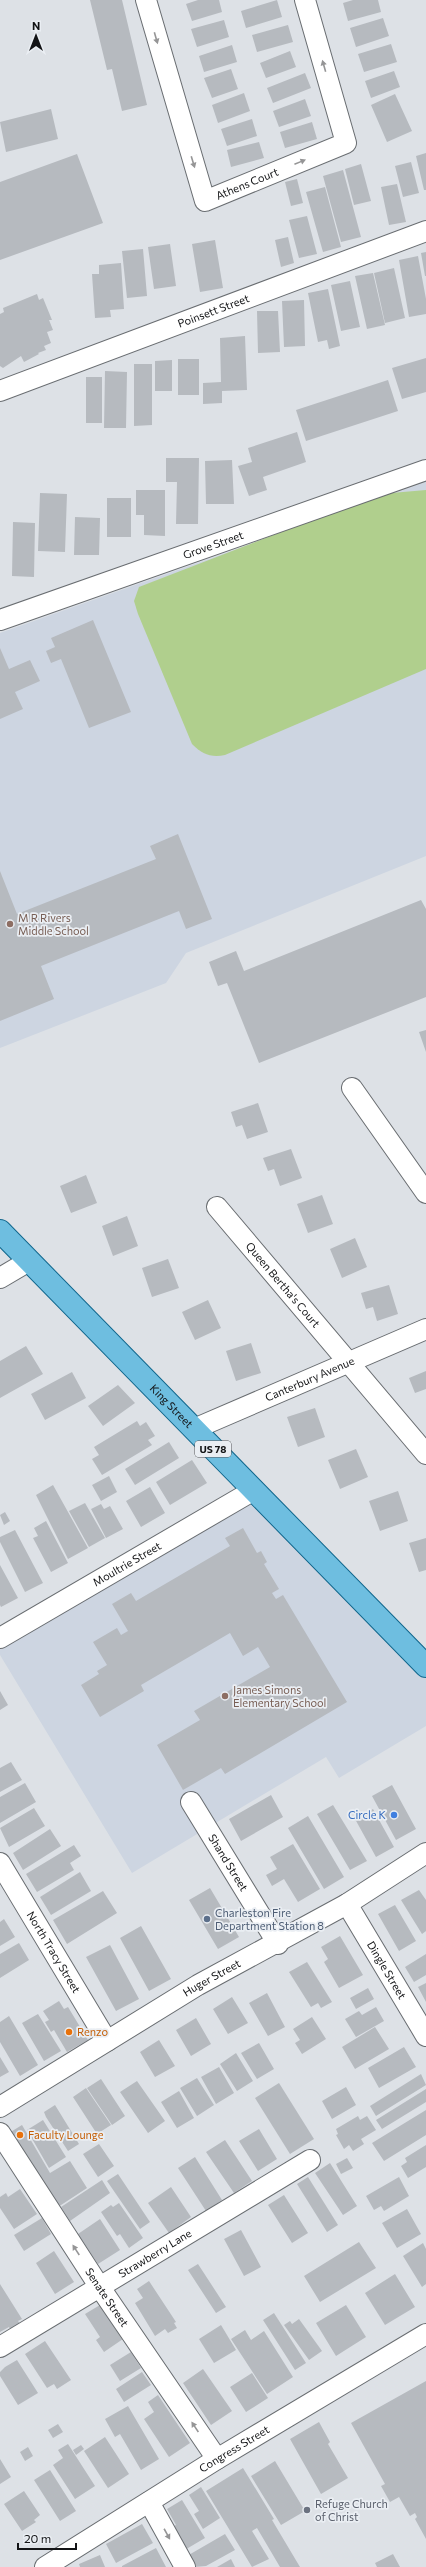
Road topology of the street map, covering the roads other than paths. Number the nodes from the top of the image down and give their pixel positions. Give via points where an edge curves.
1 (146, 0) edge
2 (305, 0) edge
3 (426, 231) edge
4 (0, 390) edge
5 (426, 470) edge
6 (0, 620) edge
7 (352, 1088) dead end
8 (426, 1193) edge
9 (217, 1207) dead end
10 (0, 1231) edge
11 (29, 1261) junction
12 (0, 1278) edge
13 (426, 1329) edge
14 (349, 1362) junction
15 (194, 1429) junction
16 (426, 1454) edge
17 (254, 1490) junction
18 (0, 1638) edge
19 (426, 1666) edge
20 (191, 1802) dead end
21 (426, 1853) edge
22 (0, 1863) edge
23 (347, 1904) junction
24 (278, 1944) junction
25 (426, 2036) edge
26 (107, 2041) junction
27 (0, 2107) edge
28 (0, 2133) edge
29 (310, 2160) dead end
30 (99, 2286) junction
31 (426, 2334) edge
32 (0, 2347) edge
33 (217, 2459) junction
34 (149, 2502) junction
35 (45, 2567) edge
36 (185, 2567) edge

1 -> 2 street, Athens Court via 205,202 346,143
3 - 4 street, Poinsett Street
5 - 6 street, Grove Street
7 - 8 street
9 - 14 street, Queen Bertha's Court
10 - 11 main road, King Street / US 78
11 - 12 street
11 - 15 main road, King Street / US 78
13 - 14 street, Canterbury Avenue
14 - 15 street, Canterbury Avenue
14 - 16 street, Queen Bertha's Court
15 - 17 main road, King Street / US 78
17 - 18 street, Moultrie Street
17 - 19 main road, King Street / US 78
20 - 24 street, Shand Street
21 - 23 street, Huger Street
22 - 26 street, North Tracy Street
23 - 24 street, Huger Street
23 - 25 street, Dingle Street
24 - 26 street, Huger Street via 198,1985
26 - 27 street, Huger Street
30 -> 28 street, Senate Street
29 - 30 street, Strawberry Lane
30 - 32 street, Strawberry Lane
33 -> 30 street, Senate Street
31 - 33 street, Congress Street
33 - 34 street, Congress Street
34 - 35 street, Congress Street
34 -> 36 street

